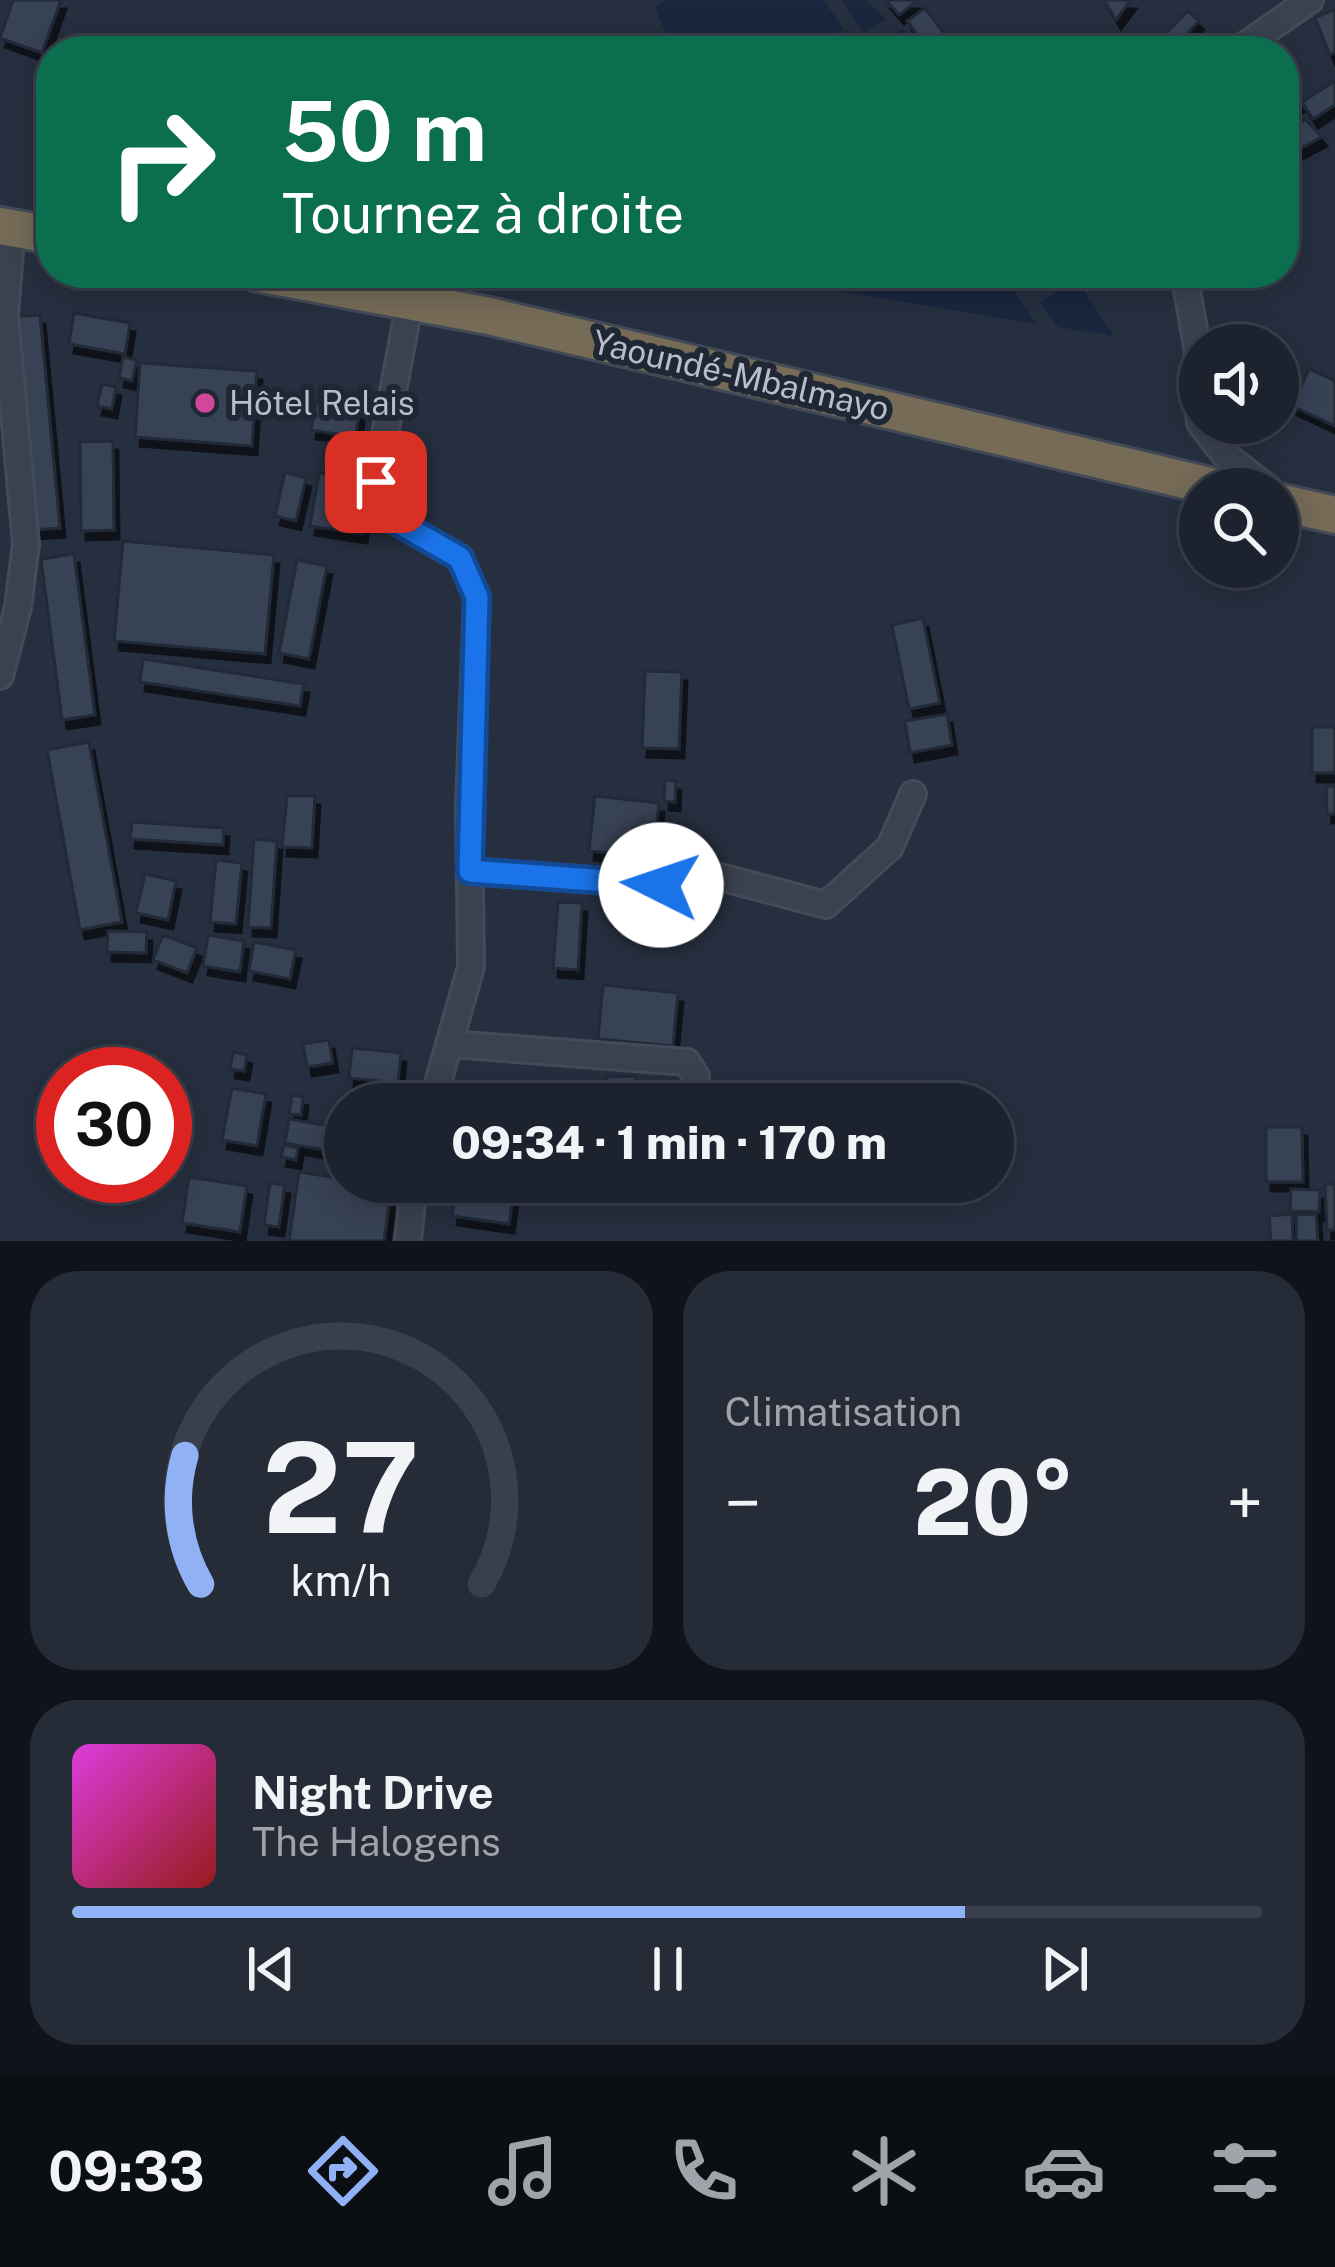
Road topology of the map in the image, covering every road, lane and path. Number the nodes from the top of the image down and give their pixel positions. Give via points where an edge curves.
1 (1310, 0) edge
2 (1259, 36) edge
3 (6, 227) edge
4 (36, 232) edge
5 (339, 288) edge
6 (1187, 288) edge
7 (410, 301) junction
8 (1193, 324) edge
9 (1216, 444) edge
10 (1242, 468) edge
11 (1179, 479) edge
12 (1299, 504) edge
13 (1335, 514) edge
14 (0, 676) edge
15 (913, 794) dead end
16 (470, 871) junction
17 (451, 1044) junction
18 (438, 1083) edge
19 (697, 1083) edge
20 (412, 1203) edge
21 (408, 1241) edge

1 - 2 street
3 - 4 highway
3 - 14 street via 5,315 26,544
5 - 7 highway, Yaoundé-Mbalmayo
6 - 8 street
7 - 11 highway, Yaoundé-Mbalmayo
7 - 16 street via 376,482 382,513 460,558 477,597
9 - 10 street
12 - 13 highway
15 - 16 street via 890,847 826,904 701,872 661,885
16 - 17 street via 471,968
17 - 18 street
17 - 19 street via 687,1062
20 - 21 street

